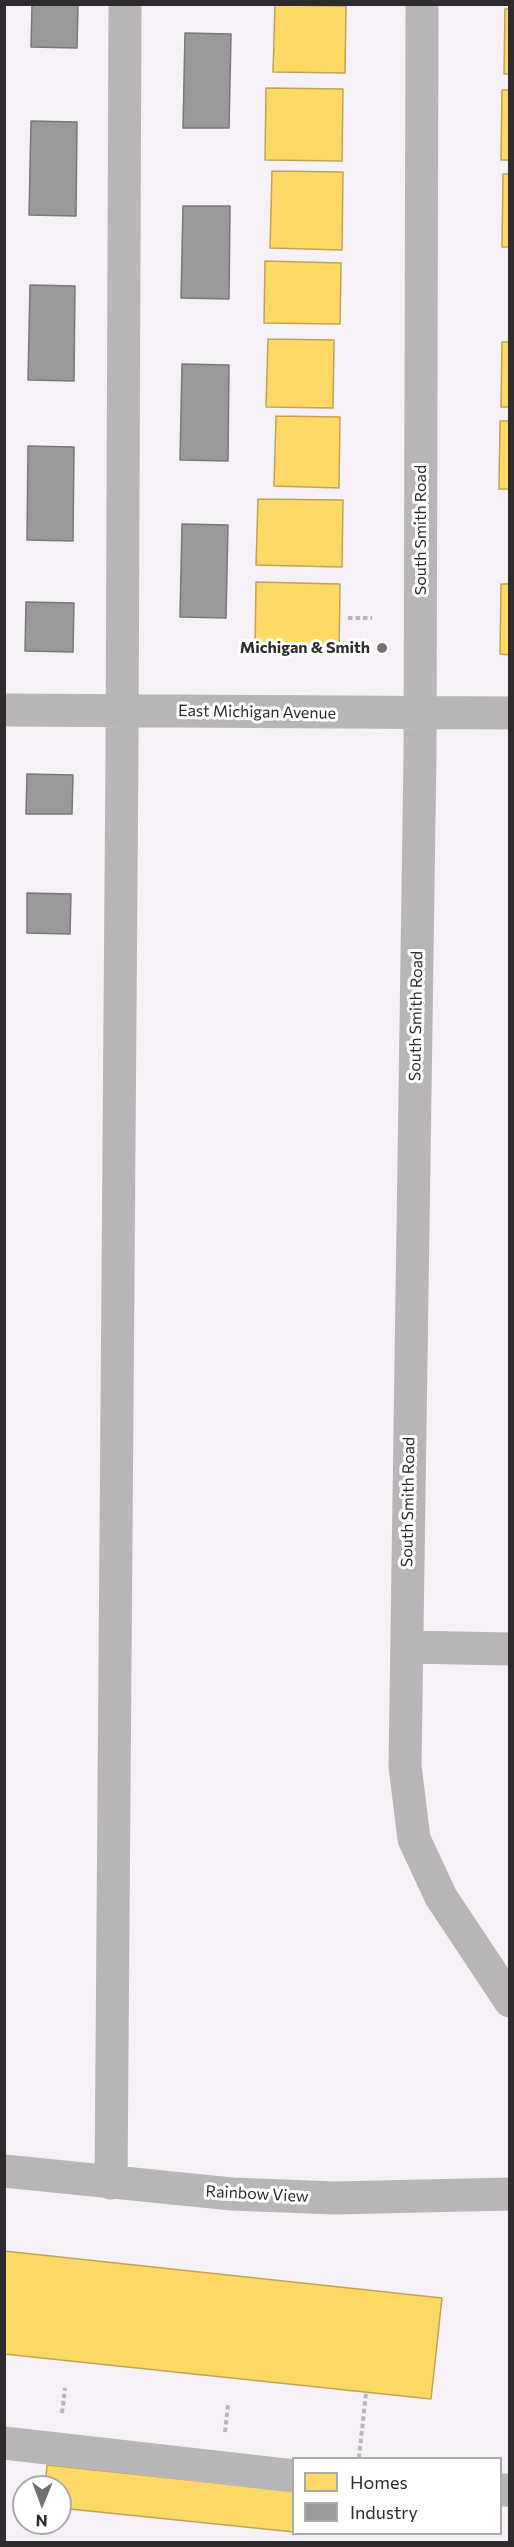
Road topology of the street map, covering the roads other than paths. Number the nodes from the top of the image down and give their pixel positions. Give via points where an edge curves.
1 (125, 4) edge
2 (422, 4) edge
3 (4, 710) edge
4 (123, 711) junction
5 (419, 713) junction
6 (510, 713) edge
7 (407, 1647) junction
8 (510, 1649) edge
9 (510, 2001) edge
10 (4, 2171) edge
11 (111, 2183) junction
12 (510, 2194) edge
13 (4, 2443) edge
14 (292, 2476) edge

1 - 4 street
2 - 5 street, South Smith Road
3 - 4 street, East Michigan Avenue
4 - 5 street, East Michigan Avenue
4 - 11 street
5 - 6 street, East Michigan Avenue
5 - 7 street, South Smith Road
7 - 8 street
7 - 9 street, South Smith Road via 405,1766 414,1839 441,1897
10 - 11 street, Rainbow View
11 - 12 street, Rainbow View via 334,2198
13 - 14 street

